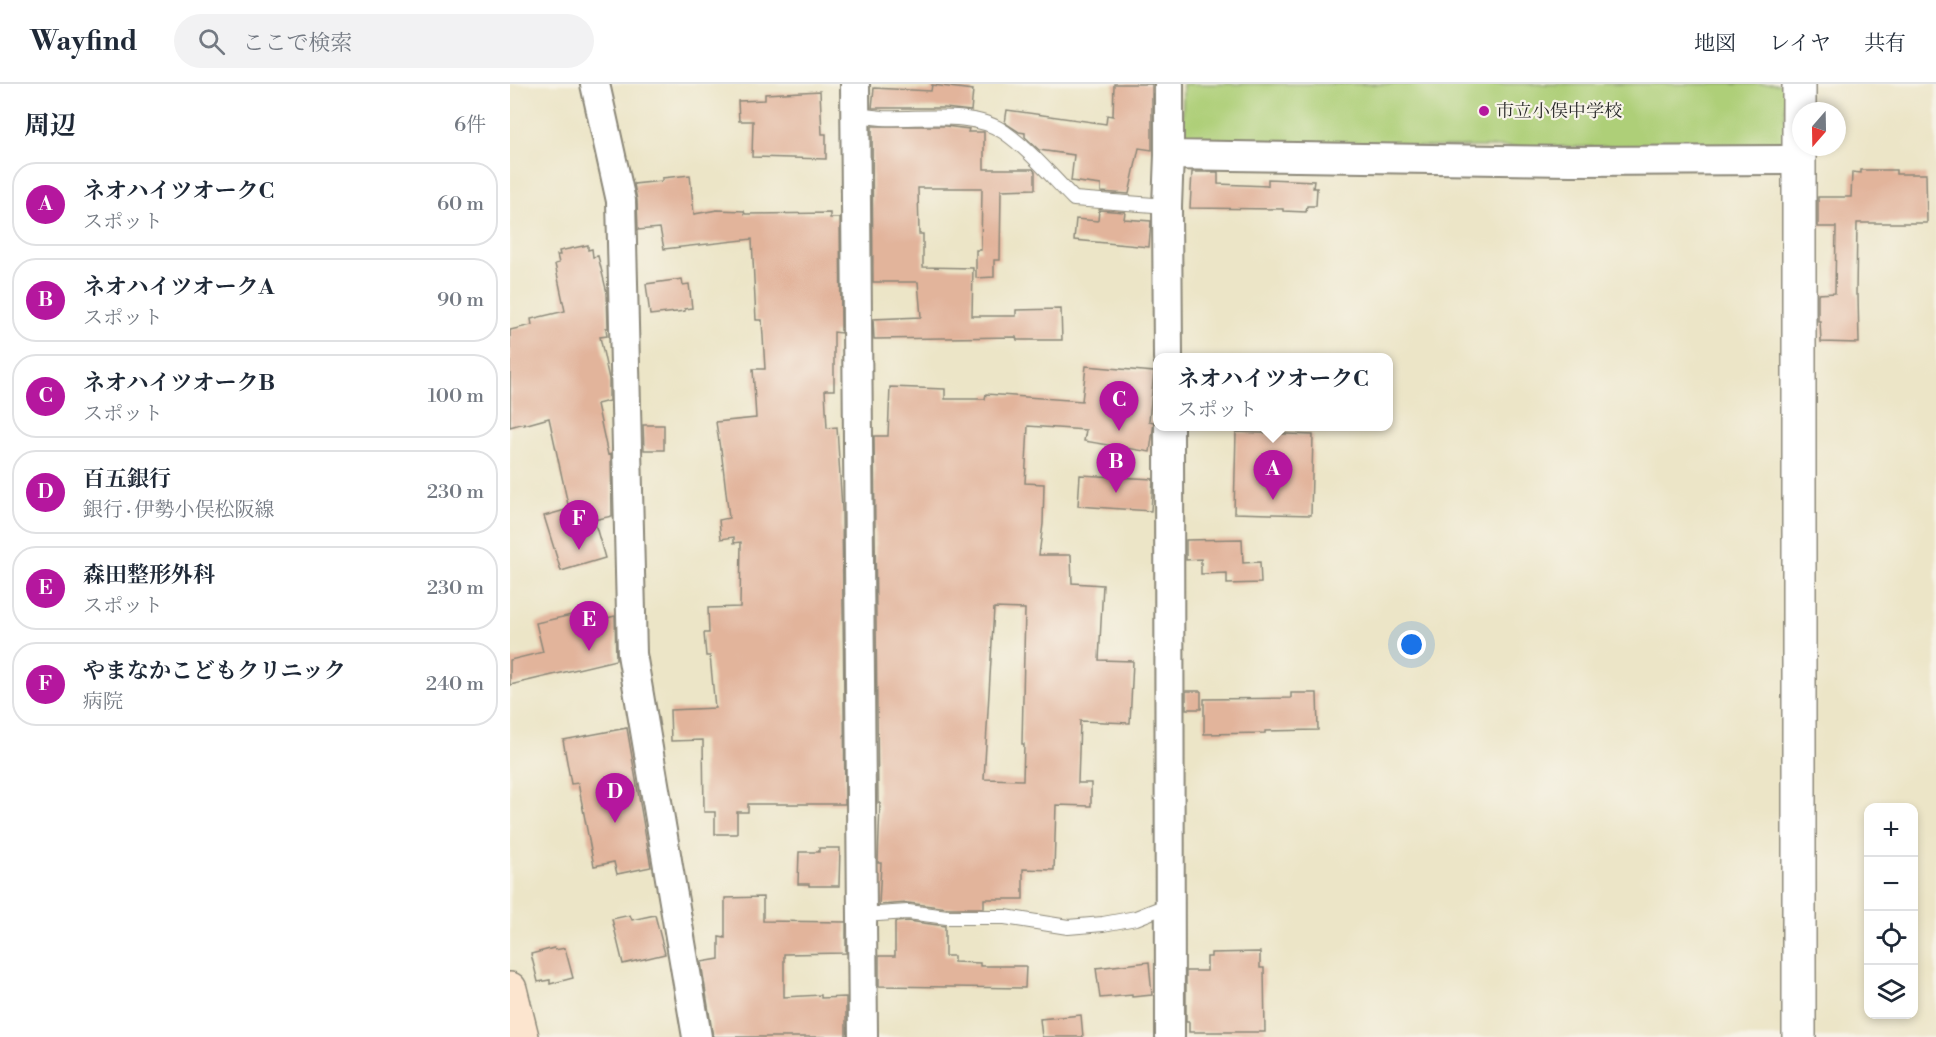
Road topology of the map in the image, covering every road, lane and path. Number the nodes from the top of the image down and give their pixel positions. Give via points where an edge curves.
1 (595, 84) edge
2 (855, 84) edge
3 (1169, 84) edge
4 (1799, 84) edge
5 (855, 115) junction
6 (1169, 155) junction
7 (1798, 160) junction
8 (1167, 206) junction
9 (1168, 353) edge
10 (1169, 431) edge
11 (1171, 904) junction
12 (863, 915) junction
13 (510, 988) edge
14 (522, 1037) edge
15 (697, 1037) edge
16 (863, 1037) edge
17 (1170, 1037) edge
18 (1799, 1037) edge

1 - 15 street via 621,201 632,654
2 - 5 street
3 - 6 street
4 - 7 street
5 - 8 lane via 980,122 1003,131 1074,199
5 - 12 street
6 - 7 street
6 - 8 street
7 - 18 street
8 - 9 street
10 - 11 street
11 - 12 lane via 1136,918 1068,927 1005,917 908,912
11 - 17 street
12 - 16 street
13 - 14 main road

